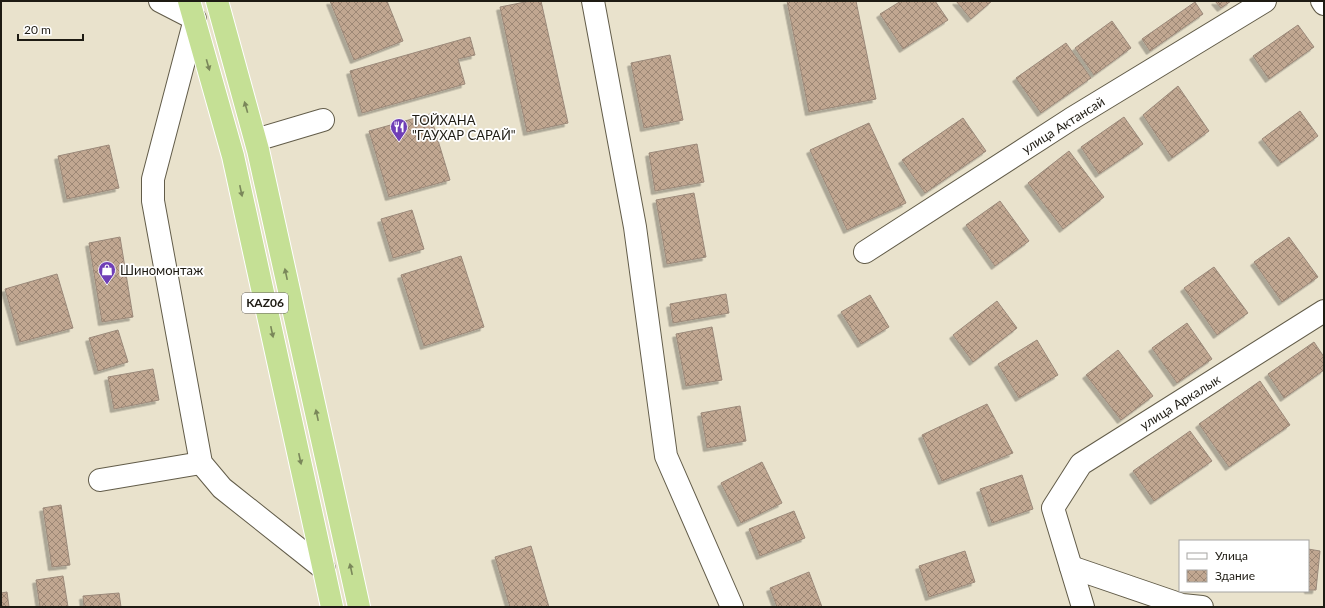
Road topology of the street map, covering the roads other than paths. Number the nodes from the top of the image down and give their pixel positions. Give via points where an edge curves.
1 (160, 1) edge
2 (217, 1) edge
3 (593, 1) edge
4 (1265, 1) edge
5 (1322, 1) edge
6 (1324, 4) edge
7 (192, 10) edge
8 (323, 120) dead end
9 (256, 140) junction
10 (865, 252) dead end
11 (1324, 311) edge
12 (201, 463) junction
13 (100, 480) dead end
14 (1070, 567) junction
15 (324, 569) junction
16 (332, 607) edge
17 (359, 607) edge
18 (732, 607) edge
19 (1083, 607) edge
20 (1202, 607) edge

1 - 7 street
9 -> 2 highway, KАZ06
3 - 18 street via 635,227 666,456
4 - 10 street, улица Актансай via 1071,119
5 - 6 street
7 - 12 street via 153,179 153,201
7 -> 15 highway, KАZ06 via 233,156
8 - 9 street
17 -> 9 highway, KАZ06
11 - 14 street, улица Аркалык via 1081,464 1053,508
12 - 13 street
12 - 15 street via 222,488
14 - 19 street
14 - 20 street via 1182,605
15 - 16 highway, KАZ06

